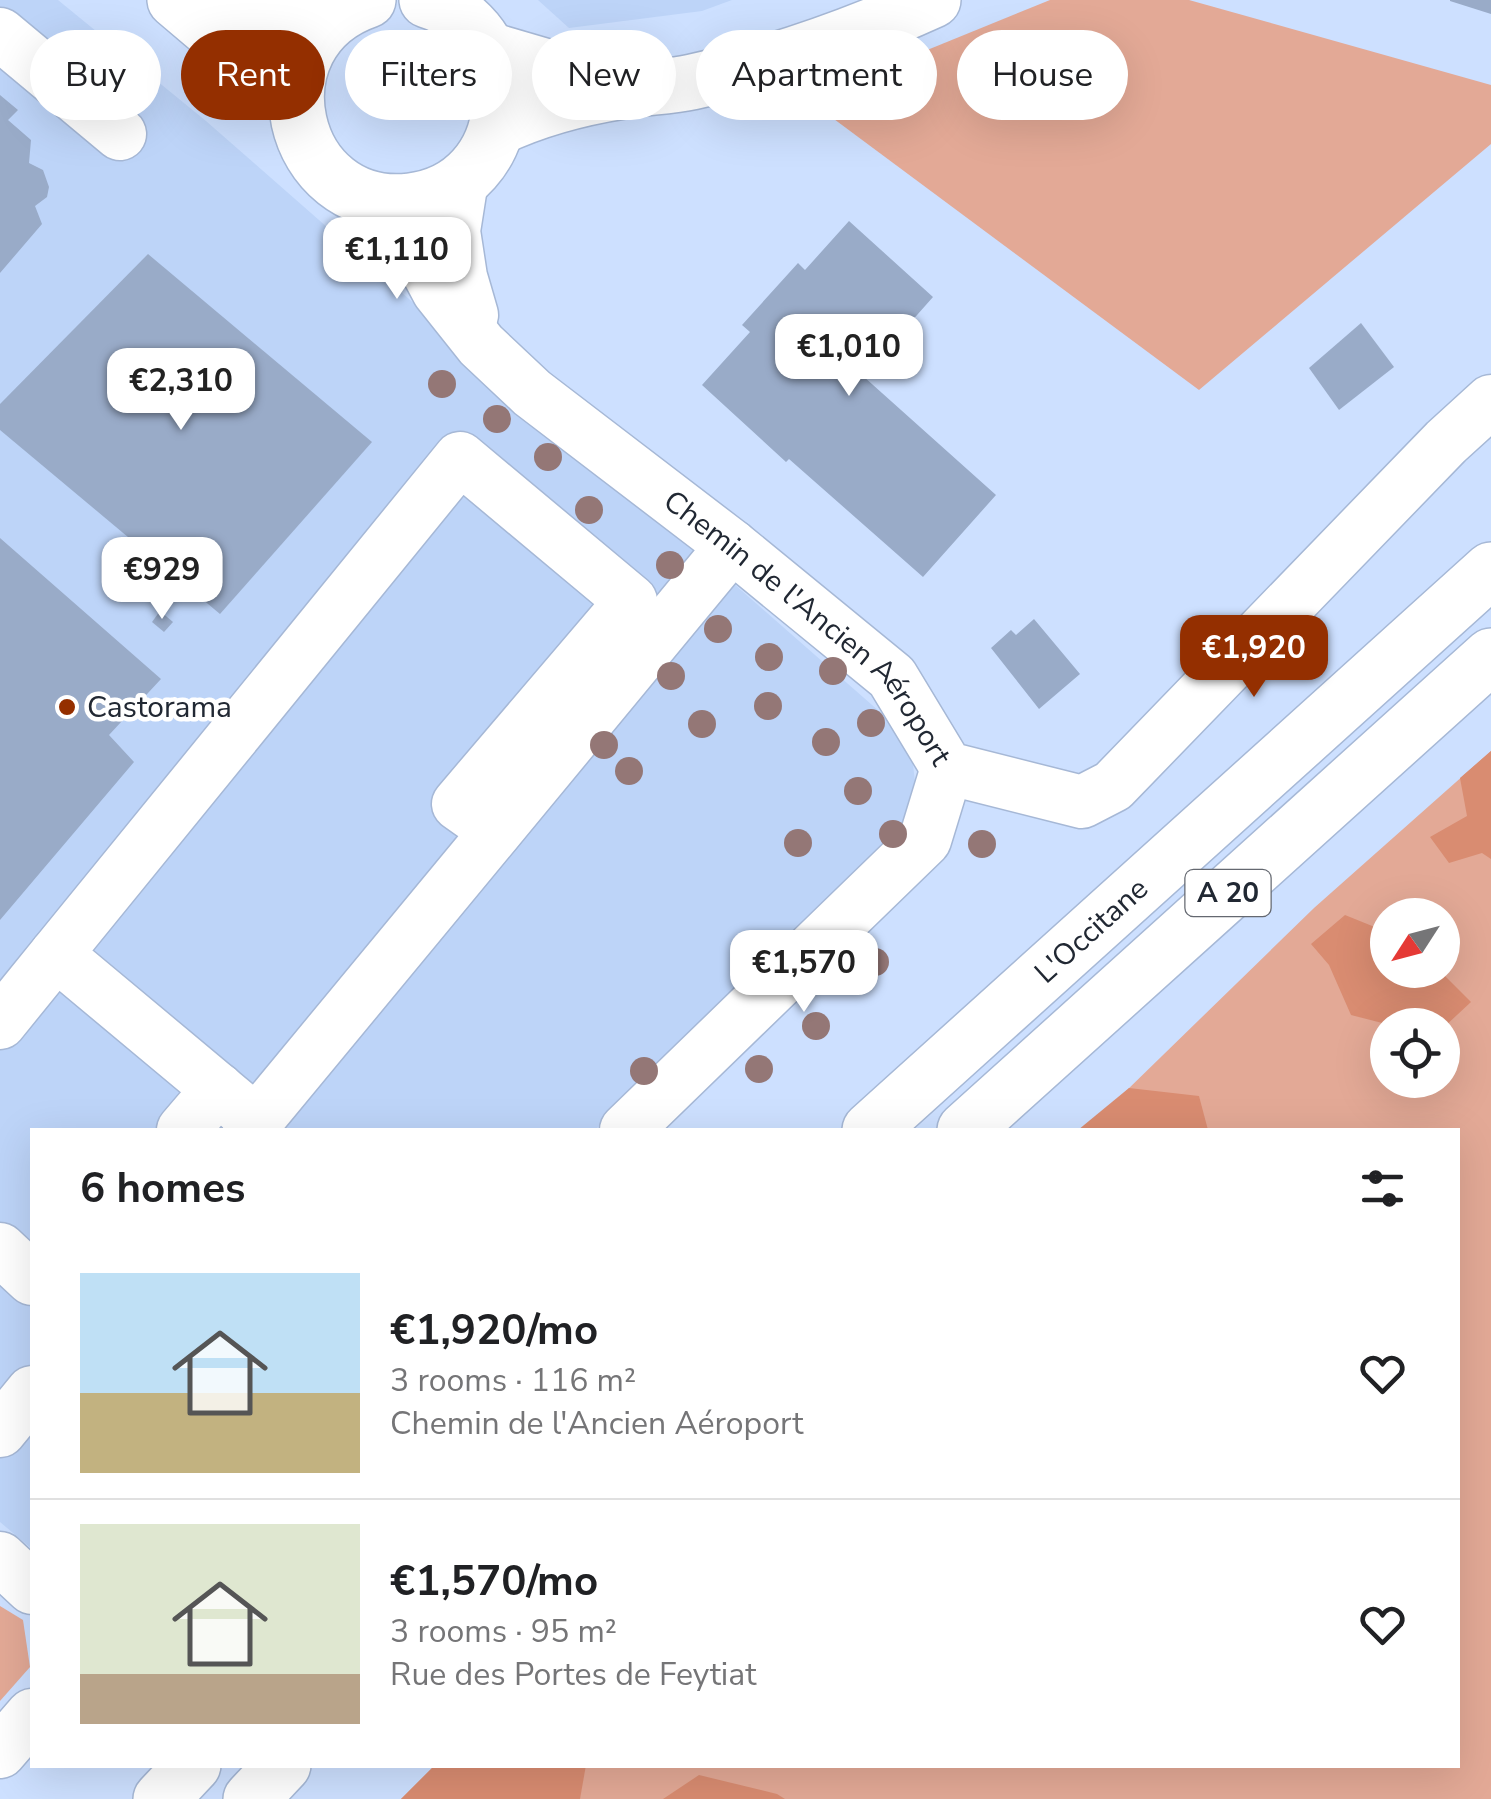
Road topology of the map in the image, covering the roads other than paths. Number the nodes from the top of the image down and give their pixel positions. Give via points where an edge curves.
1 (368, 0) edge
2 (428, 0) edge
3 (934, 0) edge
4 (322, 28) joint
5 (210, 30) edge
6 (475, 30) edge
7 (0, 34) edge
8 (676, 85) edge
9 (532, 112) edge
10 (298, 120) edge
11 (498, 120) edge
12 (497, 128) junction
13 (120, 134) dead end
14 (462, 180) junction
15 (381, 200) junction
16 (481, 345) junction
17 (1491, 401) edge
18 (732, 546) junction
19 (1491, 570) edge
20 (1491, 656) edge
21 (947, 768) junction
22 (496, 831) junction
23 (56, 954) junction
24 (0, 1023) edge
25 (241, 1114) edge
26 (189, 1128) edge
27 (628, 1128) edge
28 (872, 1128) edge
29 (967, 1128) edge
30 (0, 1250) edge
31 (30, 1276) edge
32 (30, 1394) edge
33 (0, 1431) edge
34 (0, 1558) edge
35 (30, 1586) edge
36 (30, 1718) edge
37 (0, 1752) edge
38 (189, 1768) edge
39 (280, 1768) edge
40 (161, 1799) edge
41 (251, 1799) edge

1 - 4 main road
2 - 6 main road
3 - 8 main road via 748,70
4 - 5 main road via 230,17 175,0
7 - 13 street
9 - 12 main road
10 - 15 main road via 320,166 347,188
11 - 12 main road
12 - 14 main road
14 - 15 main road via 410,201
14 - 16 street via 454,231
15 - 16 street, Chemin de l'Ancien Aéroport
16 - 18 street, Chemin de l'Ancien Aéroport via 532,393
17 - 21 street, Chemin de l'Ancien Aéroport via 1114,786 1082,802
18 - 21 street, Chemin de l'Ancien Aéroport via 892,677
18 - 22 street
19 - 28 main road, L'Occitane / A 20
20 - 29 main road, A 20
21 - 27 street via 925,840
22 - 23 street via 458,804 632,601 460,458
22 - 25 street
23 - 24 street
23 - 25 street
25 - 26 street
30 - 31 street
32 - 33 street
34 - 35 street
36 - 37 street
38 - 40 main road
39 - 41 main road

